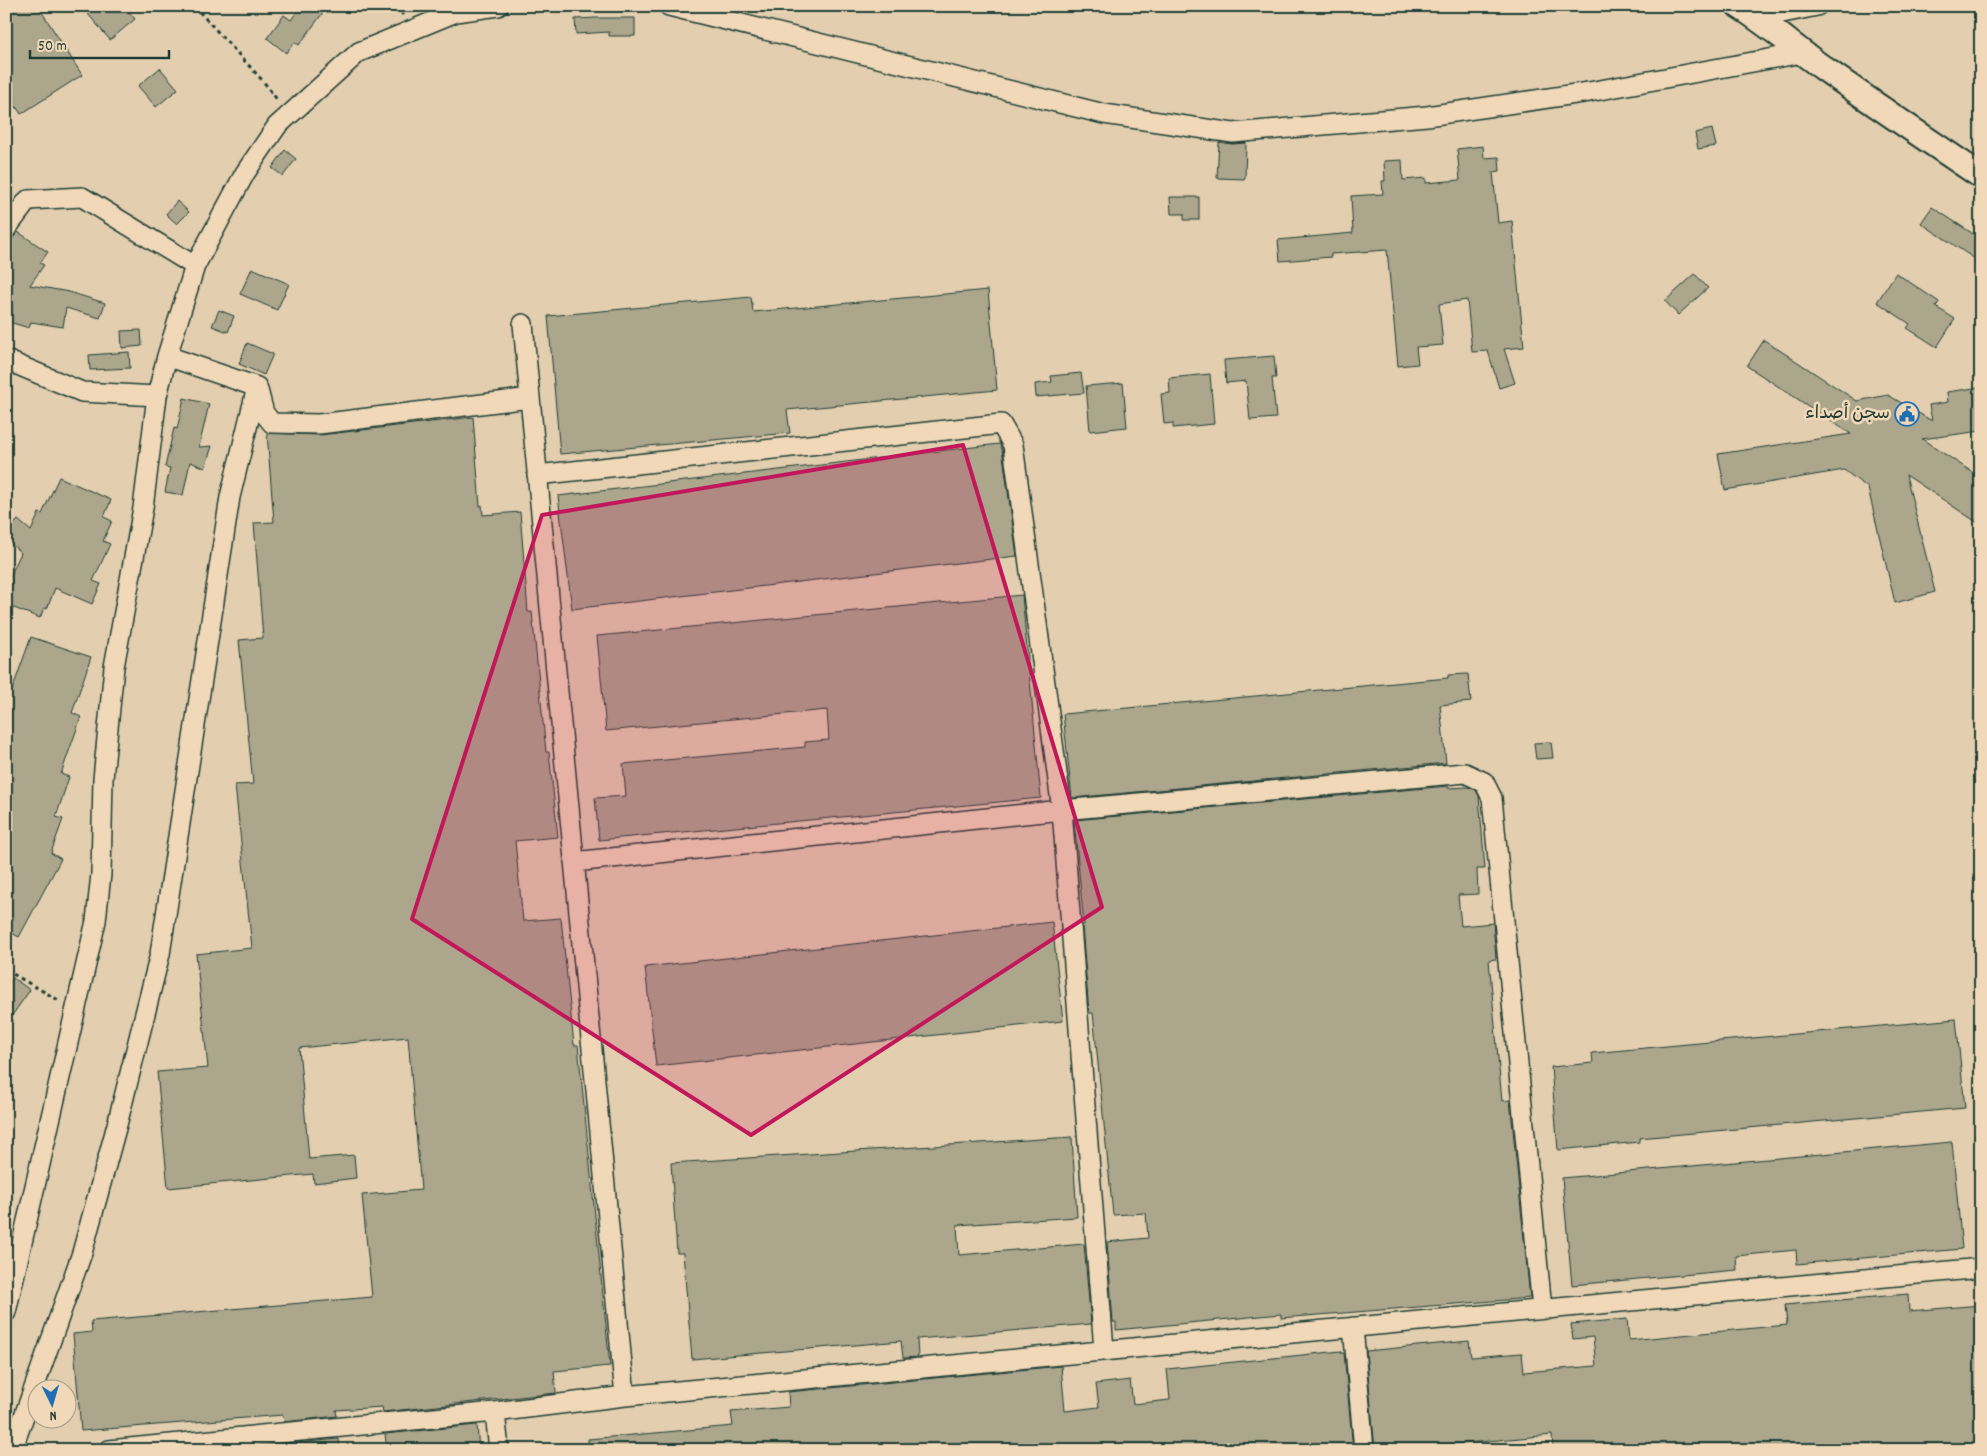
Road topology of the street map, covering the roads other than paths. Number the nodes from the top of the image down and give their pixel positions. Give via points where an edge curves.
1 (498, 6) edge
2 (669, 6) edge
3 (1817, 6) edge
4 (1749, 12) edge
5 (1802, 53) junction
6 (1981, 176) edge
7 (6, 229) edge
8 (195, 266) junction
9 (522, 324) dead end
10 (167, 356) junction
11 (6, 360) edge
12 (257, 387) junction
13 (157, 396) junction
14 (530, 398) junction
15 (537, 475) junction
16 (1062, 810) junction
17 (574, 862) junction
18 (1981, 1268) edge
19 (1542, 1309) junction
20 (6, 1312) edge
21 (1353, 1327) junction
22 (1104, 1350) junction
23 (625, 1396) junction
24 (495, 1412) junction
25 (12, 1450) edge
26 (109, 1450) edge
27 (499, 1450) edge
28 (1364, 1450) edge

1 - 8 street via 456,12 359,52 276,126 245,173
2 - 5 street via 1104,114 1233,133 1426,116 1590,92
3 - 4 street
4 - 5 main road
5 - 6 main road
7 - 8 street via 28,200 82,197
8 - 10 street
9 - 14 street
10 - 12 street
10 - 13 street
11 - 13 street via 82,392
12 - 14 street via 264,413 272,423 319,424
12 - 25 street via 230,497 160,954 82,1253
13 - 20 street via 143,508 114,667 103,779 101,874 96,920
14 - 15 street
15 - 16 street via 1001,424 1013,445
15 - 17 street
16 - 17 street
16 - 19 street via 1465,773 1484,782 1492,798
16 - 22 street
17 - 23 street
18 - 19 street
19 - 21 street
21 - 22 street
21 - 28 street
22 - 23 street
23 - 24 street
24 - 26 street
24 - 27 street

